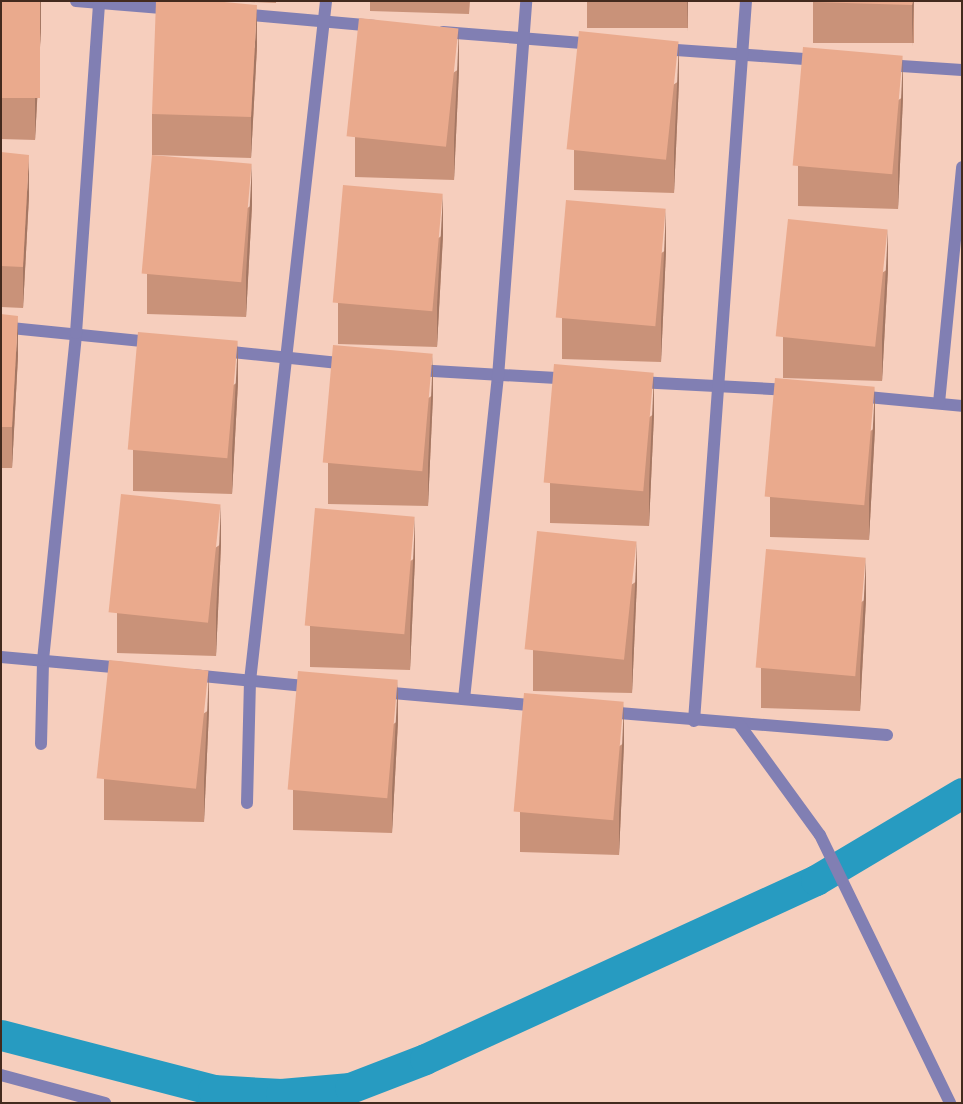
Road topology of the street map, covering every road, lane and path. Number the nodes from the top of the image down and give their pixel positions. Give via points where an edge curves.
1 (76, 1) edge
2 (326, 1) edge
3 (526, 1) edge
4 (746, 1) edge
5 (99, 2) edge
6 (187, 10) edge
7 (226, 13) edge
8 (324, 21) junction
9 (391, 27) edge
10 (429, 31) edge
11 (524, 40) junction
12 (614, 46) edge
13 (644, 48) edge
14 (744, 54) junction
15 (833, 61) edge
16 (873, 64) edge
17 (962, 70) edge
18 (962, 167) edge
19 (1, 327) edge
20 (76, 333) junction
21 (171, 345) edge
22 (210, 350) edge
23 (286, 359) junction
24 (363, 366) edge
25 (402, 369) edge
26 (498, 377) junction
27 (588, 380) edge
28 (628, 381) edge
29 (717, 384) junction
30 (804, 392) edge
31 (843, 395) edge
32 (939, 403) junction
33 (962, 406) edge
34 (1, 657) edge
35 (43, 660) junction
36 (142, 670) edge
37 (181, 674) edge
38 (250, 681) junction
39 (328, 688) edge
40 (367, 691) edge
41 (464, 699) junction
42 (551, 707) edge
43 (589, 710) edge
44 (694, 721) junction
45 (739, 724) junction
46 (886, 735) dead end
47 (41, 744) dead end
48 (247, 803) dead end
49 (1, 1075) edge
50 (105, 1103) edge
51 (950, 1103) edge

1 - 5 street
2 - 8 street
3 - 11 street
4 - 14 street
5 - 6 street
5 - 20 street
7 - 8 street
8 - 9 street
8 - 23 street
10 - 11 street
11 - 12 street
11 - 26 street
13 - 14 street
14 - 15 street
14 - 29 street
16 - 17 street
18 - 32 street
19 - 20 street
20 - 21 street
20 - 35 street
22 - 23 street
23 - 24 street
23 - 38 street
25 - 26 street
26 - 27 street
26 - 41 street
28 - 29 street
29 - 30 street
29 - 44 street
31 - 32 street
32 - 33 street
34 - 35 street
35 - 36 street
35 - 47 street
37 - 38 street
38 - 39 street
38 - 48 street
40 - 41 street
41 - 42 street
43 - 44 street
44 - 45 street
45 - 46 street
45 - 51 street via 820,835
49 - 50 street

